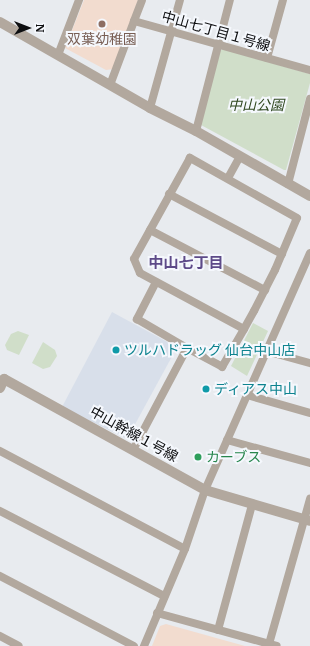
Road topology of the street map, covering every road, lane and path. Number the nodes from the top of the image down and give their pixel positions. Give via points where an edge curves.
1 (79, 0) edge
2 (142, 0) edge
3 (180, 0) edge
4 (230, 0) edge
5 (283, 0) edge
6 (134, 21) junction
7 (0, 22) edge
8 (171, 32) junction
9 (218, 45) junction
10 (58, 55) junction
11 (267, 58) junction
12 (310, 70) edge
13 (110, 84) junction
14 (310, 99) edge
15 (150, 108) junction
16 (196, 131) junction
17 (240, 156) junction
18 (228, 178) junction
19 (288, 184) junction
20 (169, 194) junction
21 (310, 196) edge
22 (150, 230) junction
23 (310, 253) edge
24 (282, 254) junction
25 (156, 282) junction
26 (265, 290) junction
27 (244, 328) junction
28 (187, 348) junction
29 (266, 351) junction
30 (310, 363) edge
31 (1, 381) edge
32 (247, 395) junction
33 (310, 413) edge
34 (227, 440) junction
35 (133, 450) junction
36 (0, 451) edge
37 (310, 463) edge
38 (205, 490) junction
39 (310, 499) edge
40 (252, 505) junction
41 (0, 511) edge
42 (307, 520) edge
43 (185, 550) junction
44 (0, 576) edge
45 (164, 596) junction
46 (158, 613) junction
47 (218, 630) junction
48 (0, 636) edge
49 (273, 645) edge
50 (20, 646) edge
51 (134, 646) edge
52 (144, 646) edge

1 - 10 street
2 - 6 street
3 - 8 street
4 - 9 street
5 - 11 street
6 - 8 street, 中山七丁目１号線
6 - 13 street
7 - 10 street
8 - 9 street, 中山七丁目１号線
8 - 15 street
9 - 11 street, 中山七丁目１号線
9 - 16 street
10 - 13 street
11 - 12 street, 中山七丁目１号線
13 - 15 street
14 - 19 street
15 - 16 street
16 - 17 street
17 - 18 street
17 - 19 street
18 - 20 street via 190,158
18 - 24 street via 297,218
19 - 21 street
20 - 22 street
20 - 24 street
22 - 25 street via 134,259 140,273
22 - 26 street
23 - 29 street
24 - 26 street
25 - 27 street
25 - 28 street via 138,319
26 - 27 street
27 - 28 street via 222,367
28 - 35 street
29 - 30 street
29 - 32 street
31 - 35 street, 中山幹線１号線
32 - 33 street
32 - 34 street
34 - 37 street
34 - 38 street
35 - 38 street, 中山幹線１号線
36 - 43 street
38 - 40 street, 中山幹線１号線
38 - 43 street
39 - 42 street
40 - 42 street, 中山幹線１号線
40 - 47 street
41 - 45 street
42 - 49 street
43 - 45 street
44 - 51 street
45 - 46 street
46 - 47 street
46 - 52 street
47 - 49 street
48 - 50 street

